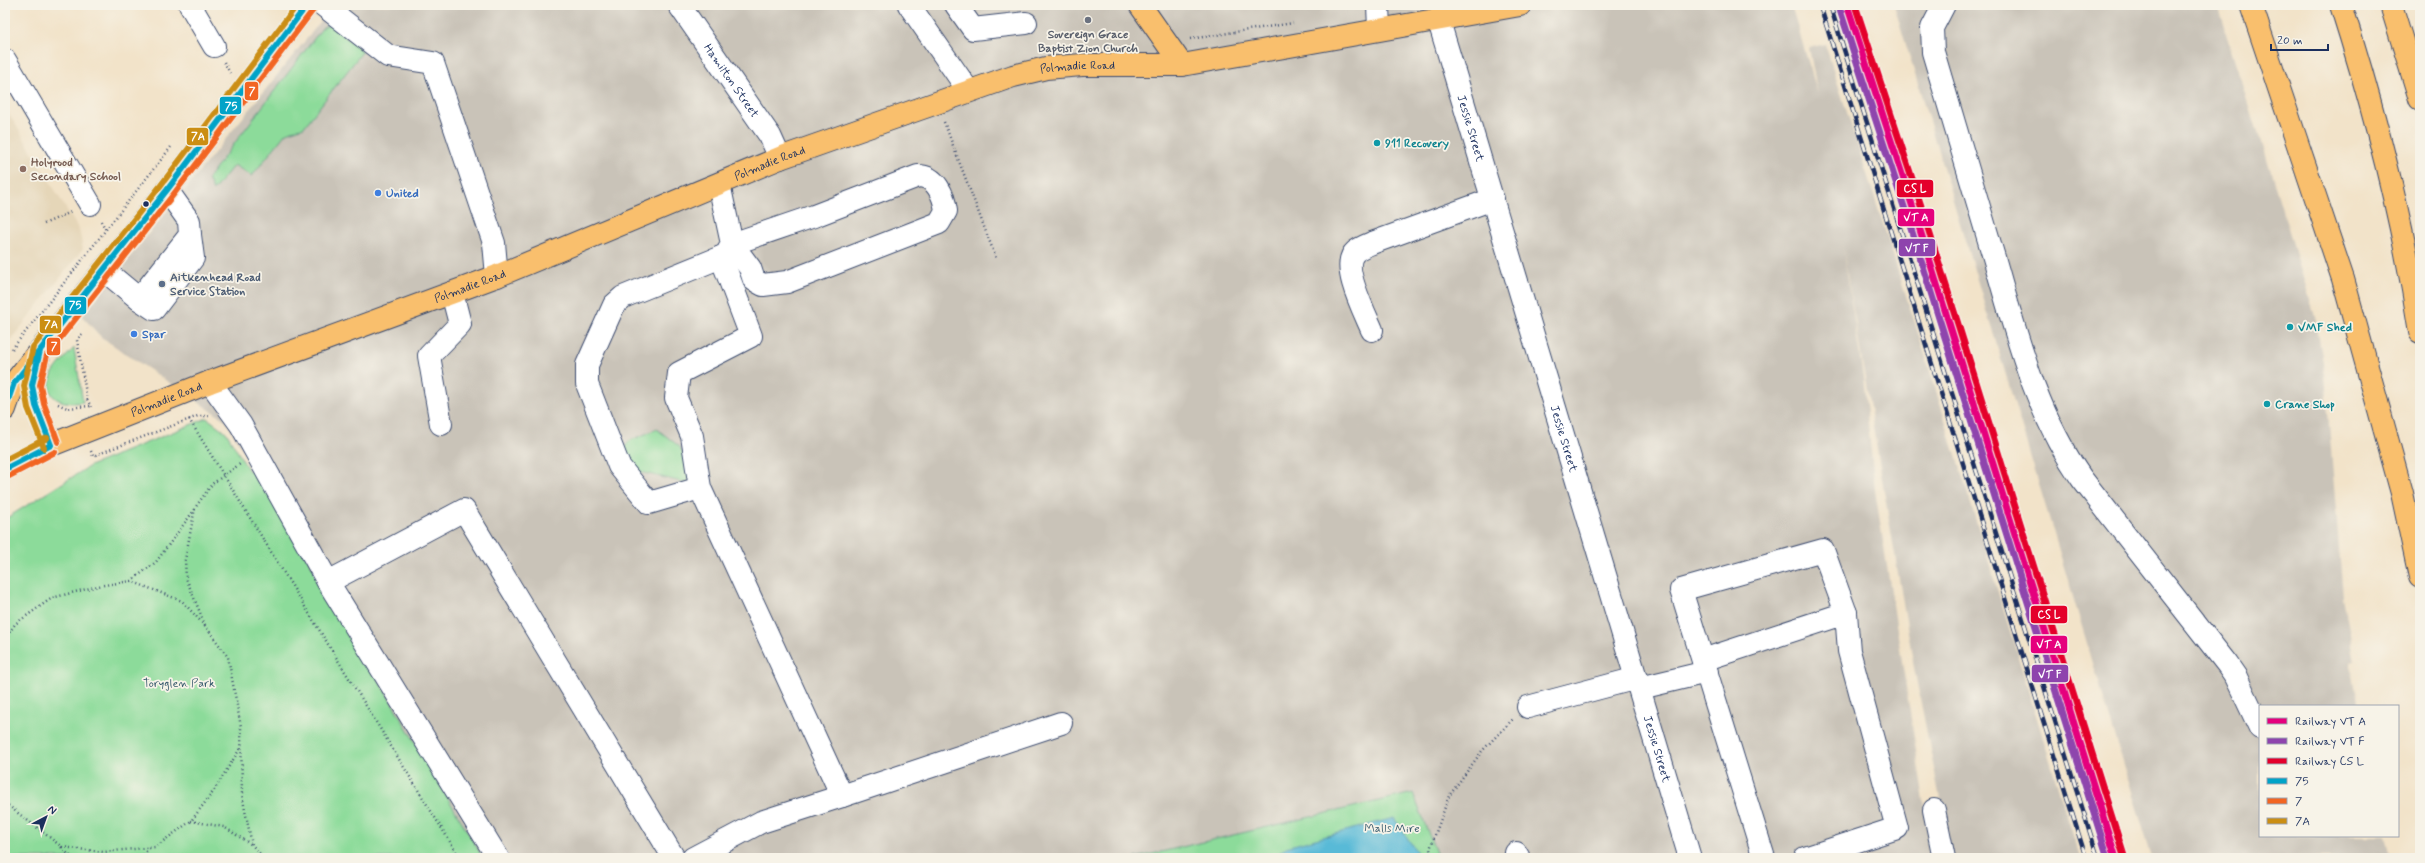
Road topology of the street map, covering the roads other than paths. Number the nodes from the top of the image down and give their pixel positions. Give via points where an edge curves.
1 (190, 5) edge
2 (307, 5) edge
3 (323, 5) edge
4 (679, 5) edge
5 (909, 5) edge
6 (956, 5) edge
7 (1140, 5) edge
8 (1378, 5) edge
9 (1520, 5) edge
10 (1944, 5) edge
11 (2251, 5) edge
12 (2341, 5) edge
13 (2391, 5) edge
14 (1494, 7) edge
15 (1438, 18) junction
16 (1026, 23) dead end
17 (1379, 29) junction
18 (214, 46) road end
19 (5, 60) edge
20 (1182, 65) junction
21 (968, 90) junction
22 (2420, 99) edge
23 (780, 158) junction
24 (719, 184) junction
25 (167, 190) junction
26 (1493, 199) junction
27 (90, 204) road end
28 (727, 251) junction
29 (104, 270) junction
30 (497, 276) junction
31 (452, 293) junction
32 (1372, 330) dead end
33 (2420, 332) edge
34 (40, 351) junction
35 (210, 382) junction
36 (5, 409) edge
37 (441, 424) dead end
38 (51, 445) junction
39 (5, 469) edge
40 (700, 488) junction
41 (2420, 577) edge
42 (328, 582) junction
43 (1846, 613) junction
44 (1705, 666) junction
45 (1639, 683) junction
46 (1528, 708) road end
47 (1061, 723) dead end
48 (2259, 726) edge
49 (842, 796) junction
50 (1934, 810) dead end
51 (498, 858) edge
52 (674, 858) edge
53 (693, 858) edge
54 (1690, 858) edge
55 (1764, 858) edge
56 (1805, 858) edge
57 (1944, 858) edge

1 - 18 street
2 - 25 main road via 234,85
3 - 30 street via 388,56 433,63 494,243
4 - 23 street, Hamilton Street via 770,136
5 - 21 street
6 - 16 street via 973,29
7 - 20 main road
8 - 17 street
9 - 14 main road, Polmadie Road
10 - 48 street via 1932,28 1933,52 2024,360 2044,411 2067,458 2082,479 2230,668
11 - 41 main road via 2343,279 2402,493
12 - 33 main road via 2380,138 2409,262
13 - 22 main road
14 - 15 main road, Polmadie Road
15 - 17 main road, Polmadie Road
15 - 26 street, Jessie Street
17 - 20 main road, Polmadie Road
19 - 27 street
20 - 21 main road, Polmadie Road via 1116,64 1046,68
21 - 23 main road, Polmadie Road
23 - 24 main road, Polmadie Road
24 - 28 street
24 - 30 main road, Polmadie Road
25 - 29 main road
25 - 29 street via 189,221 190,234 139,299
26 - 32 street via 1372,243 1355,252 1350,263 1351,277
26 - 45 street, Jessie Street
28 - 28 street via 918,176 932,179 945,204 946,211 939,223 774,285 763,285 754,280 750,268
28 - 40 street via 751,336 679,373 676,398 692,436
28 - 40 street via 623,297 614,305 587,365 587,384 619,466 649,503
29 - 34 main road
30 - 31 main road, Polmadie Road
31 - 35 main road, Polmadie Road
31 - 37 street via 460,324 429,356
34 - 36 main road via 14,383
34 - 38 main road via 32,385 36,406
35 - 38 main road, Polmadie Road
35 - 42 street via 258,453
38 - 39 main road, Polmadie Road
40 - 49 street
42 - 51 street
42 - 52 street via 464,510
43 - 44 street
43 - 44 street via 1823,550 1681,590
43 - 56 street via 1849,651 1897,828
44 - 45 street
44 - 55 street
45 - 46 street
45 - 54 street, Jessie Street
47 - 49 street
49 - 53 street via 761,822
50 - 57 street

